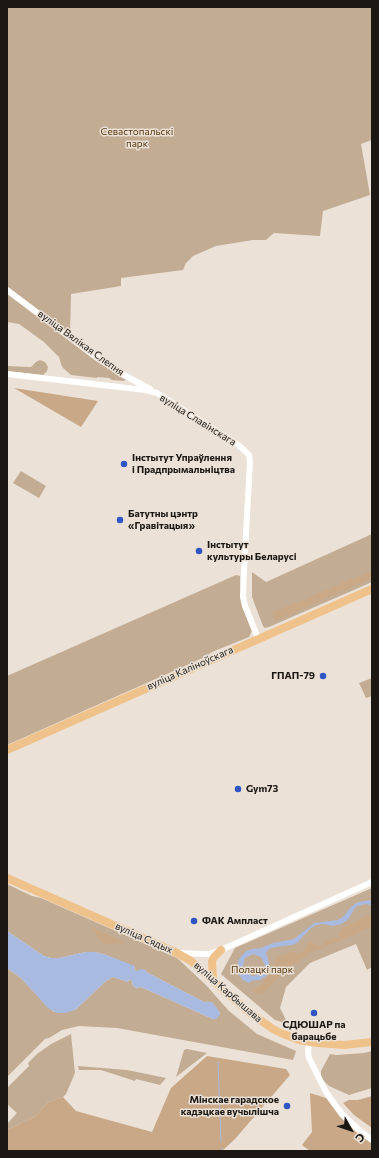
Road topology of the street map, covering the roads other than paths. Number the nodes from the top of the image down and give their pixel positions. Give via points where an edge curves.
1 (7, 290) edge
2 (7, 374) edge
3 (131, 379) junction
4 (130, 388) junction
5 (157, 393) junction
6 (372, 589) edge
7 (258, 638) junction
8 (8, 750) edge
9 (7, 878) edge
10 (372, 882) edge
11 (221, 950) junction
12 (177, 953) junction
13 (213, 980) junction
14 (309, 1042) junction
15 (372, 1042) edge
16 (372, 1140) edge

1 - 3 street, вуліца Вялікая Слепня via 92,354
2 - 4 street, вуліца Славінскага
3 - 4 street
3 - 5 street, вуліца Вялікая Слепня
4 - 5 street, вуліца Славінскага
5 - 7 street, вуліца Славінскага via 239,445 250,457 243,593 245,606
6 - 7 main road, вуліца Каліноўскага
7 - 8 main road, вуліца Каліноўскага
9 - 12 main road, вуліца Сядых
10 - 11 street, вуліца Сядых
11 - 12 street, вуліца Сядых via 209,954
11 - 13 main road via 212,961
12 - 13 main road, вуліца Карбышава
13 - 14 main road, вуліца Карбышава via 250,1013 273,1029
14 - 15 main road, вуліца Карбышава via 344,1045
14 - 16 street via 309,1058 326,1092 342,1114

